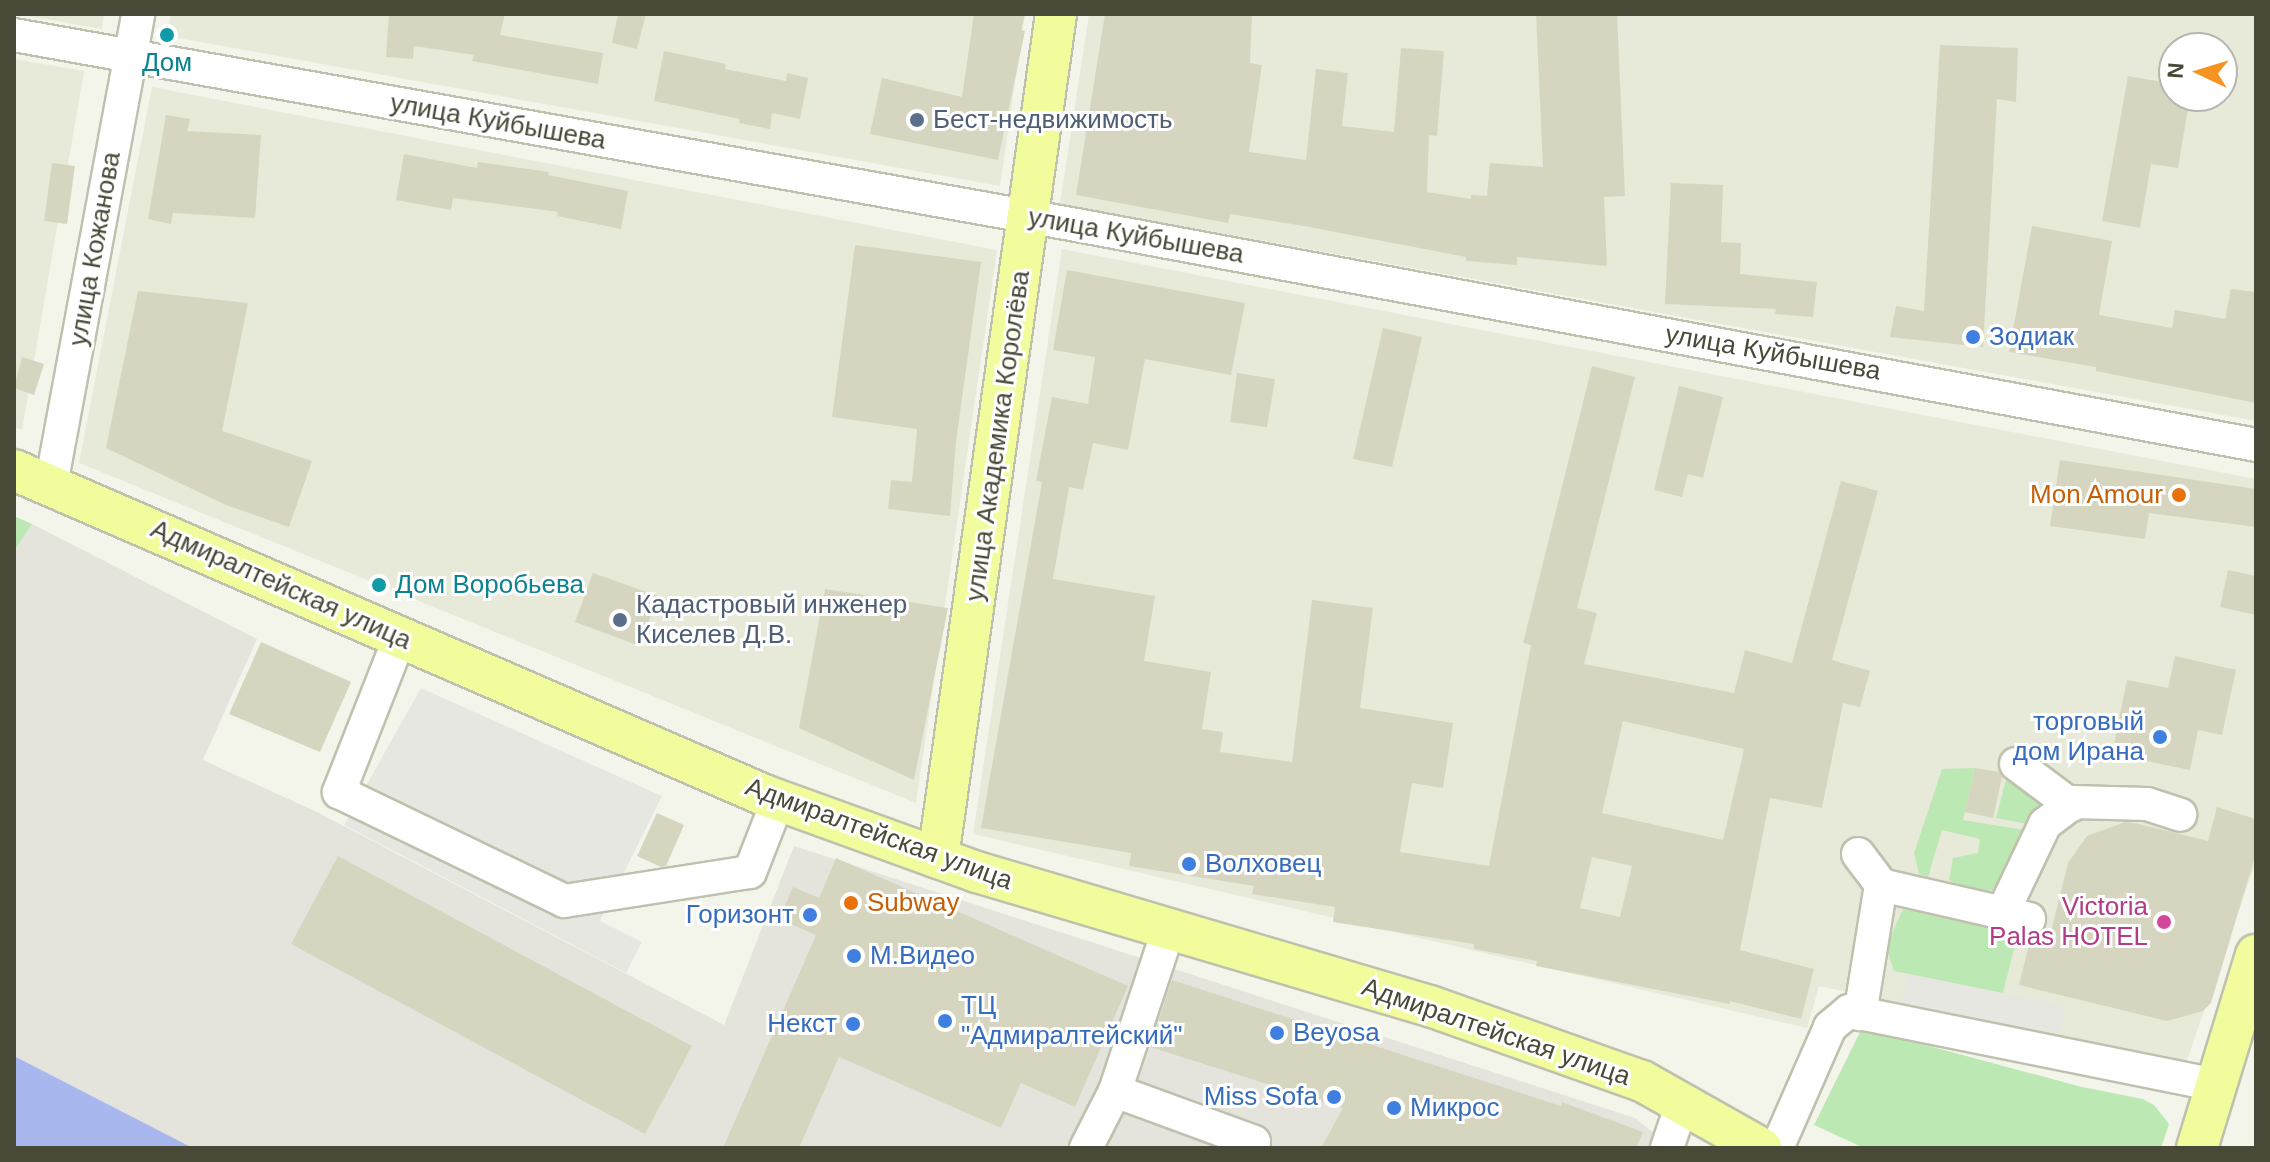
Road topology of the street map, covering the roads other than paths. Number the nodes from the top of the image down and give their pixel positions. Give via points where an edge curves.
1 (138, 14) edge
2 (1056, 14) edge
3 (14, 35) edge
4 (130, 56) junction
5 (1029, 217) junction
6 (2256, 445) edge
7 (14, 470) edge
8 (51, 485) junction
9 (400, 637) junction
10 (2016, 764) dead end
11 (778, 800) junction
12 (2071, 805) junction
13 (2180, 815) dead end
14 (1858, 854) dead end
15 (938, 858) junction
16 (1881, 885) junction
17 (1169, 928) junction
18 (2256, 955) edge
19 (1860, 1014) junction
20 (2195, 1081) dead end
21 (1115, 1091) junction
22 (1682, 1104) junction
23 (1086, 1148) edge
24 (1251, 1148) edge
25 (1667, 1148) edge
26 (1761, 1148) edge
27 (1777, 1148) edge
28 (2197, 1148) edge

1 - 4 street, улица Кожанова
2 - 5 main road, улица Академика Королёва
3 - 4 street, улица Куйбышева
4 - 5 street, улица Куйбышева
4 - 8 street, улица Кожанова
5 - 6 street, улица Куйбышева
5 - 15 main road, улица Академика Королёва
7 - 8 main road, Адмиралтейская улица
8 - 9 main road, Адмиралтейская улица
9 - 11 main road, Адмиралтейская улица
9 - 11 street via 339,792 564,901 750,872
10 - 12 street
11 - 15 main road, Адмиралтейская улица
12 - 13 street via 2147,804
12 - 16 street via 2045,824 2016,915
14 - 16 street
15 - 17 main road, Адмиралтейская улица
16 - 19 street
17 - 21 street
17 - 22 main road, Адмиралтейская улица via 1430,1006 1642,1081
18 - 28 main road
19 - 20 street
19 - 27 street via 1849,1011 1830,1027
21 - 23 street
21 - 24 street via 1254,1142
22 - 25 street
22 - 26 main road, Адмиралтейская улица

